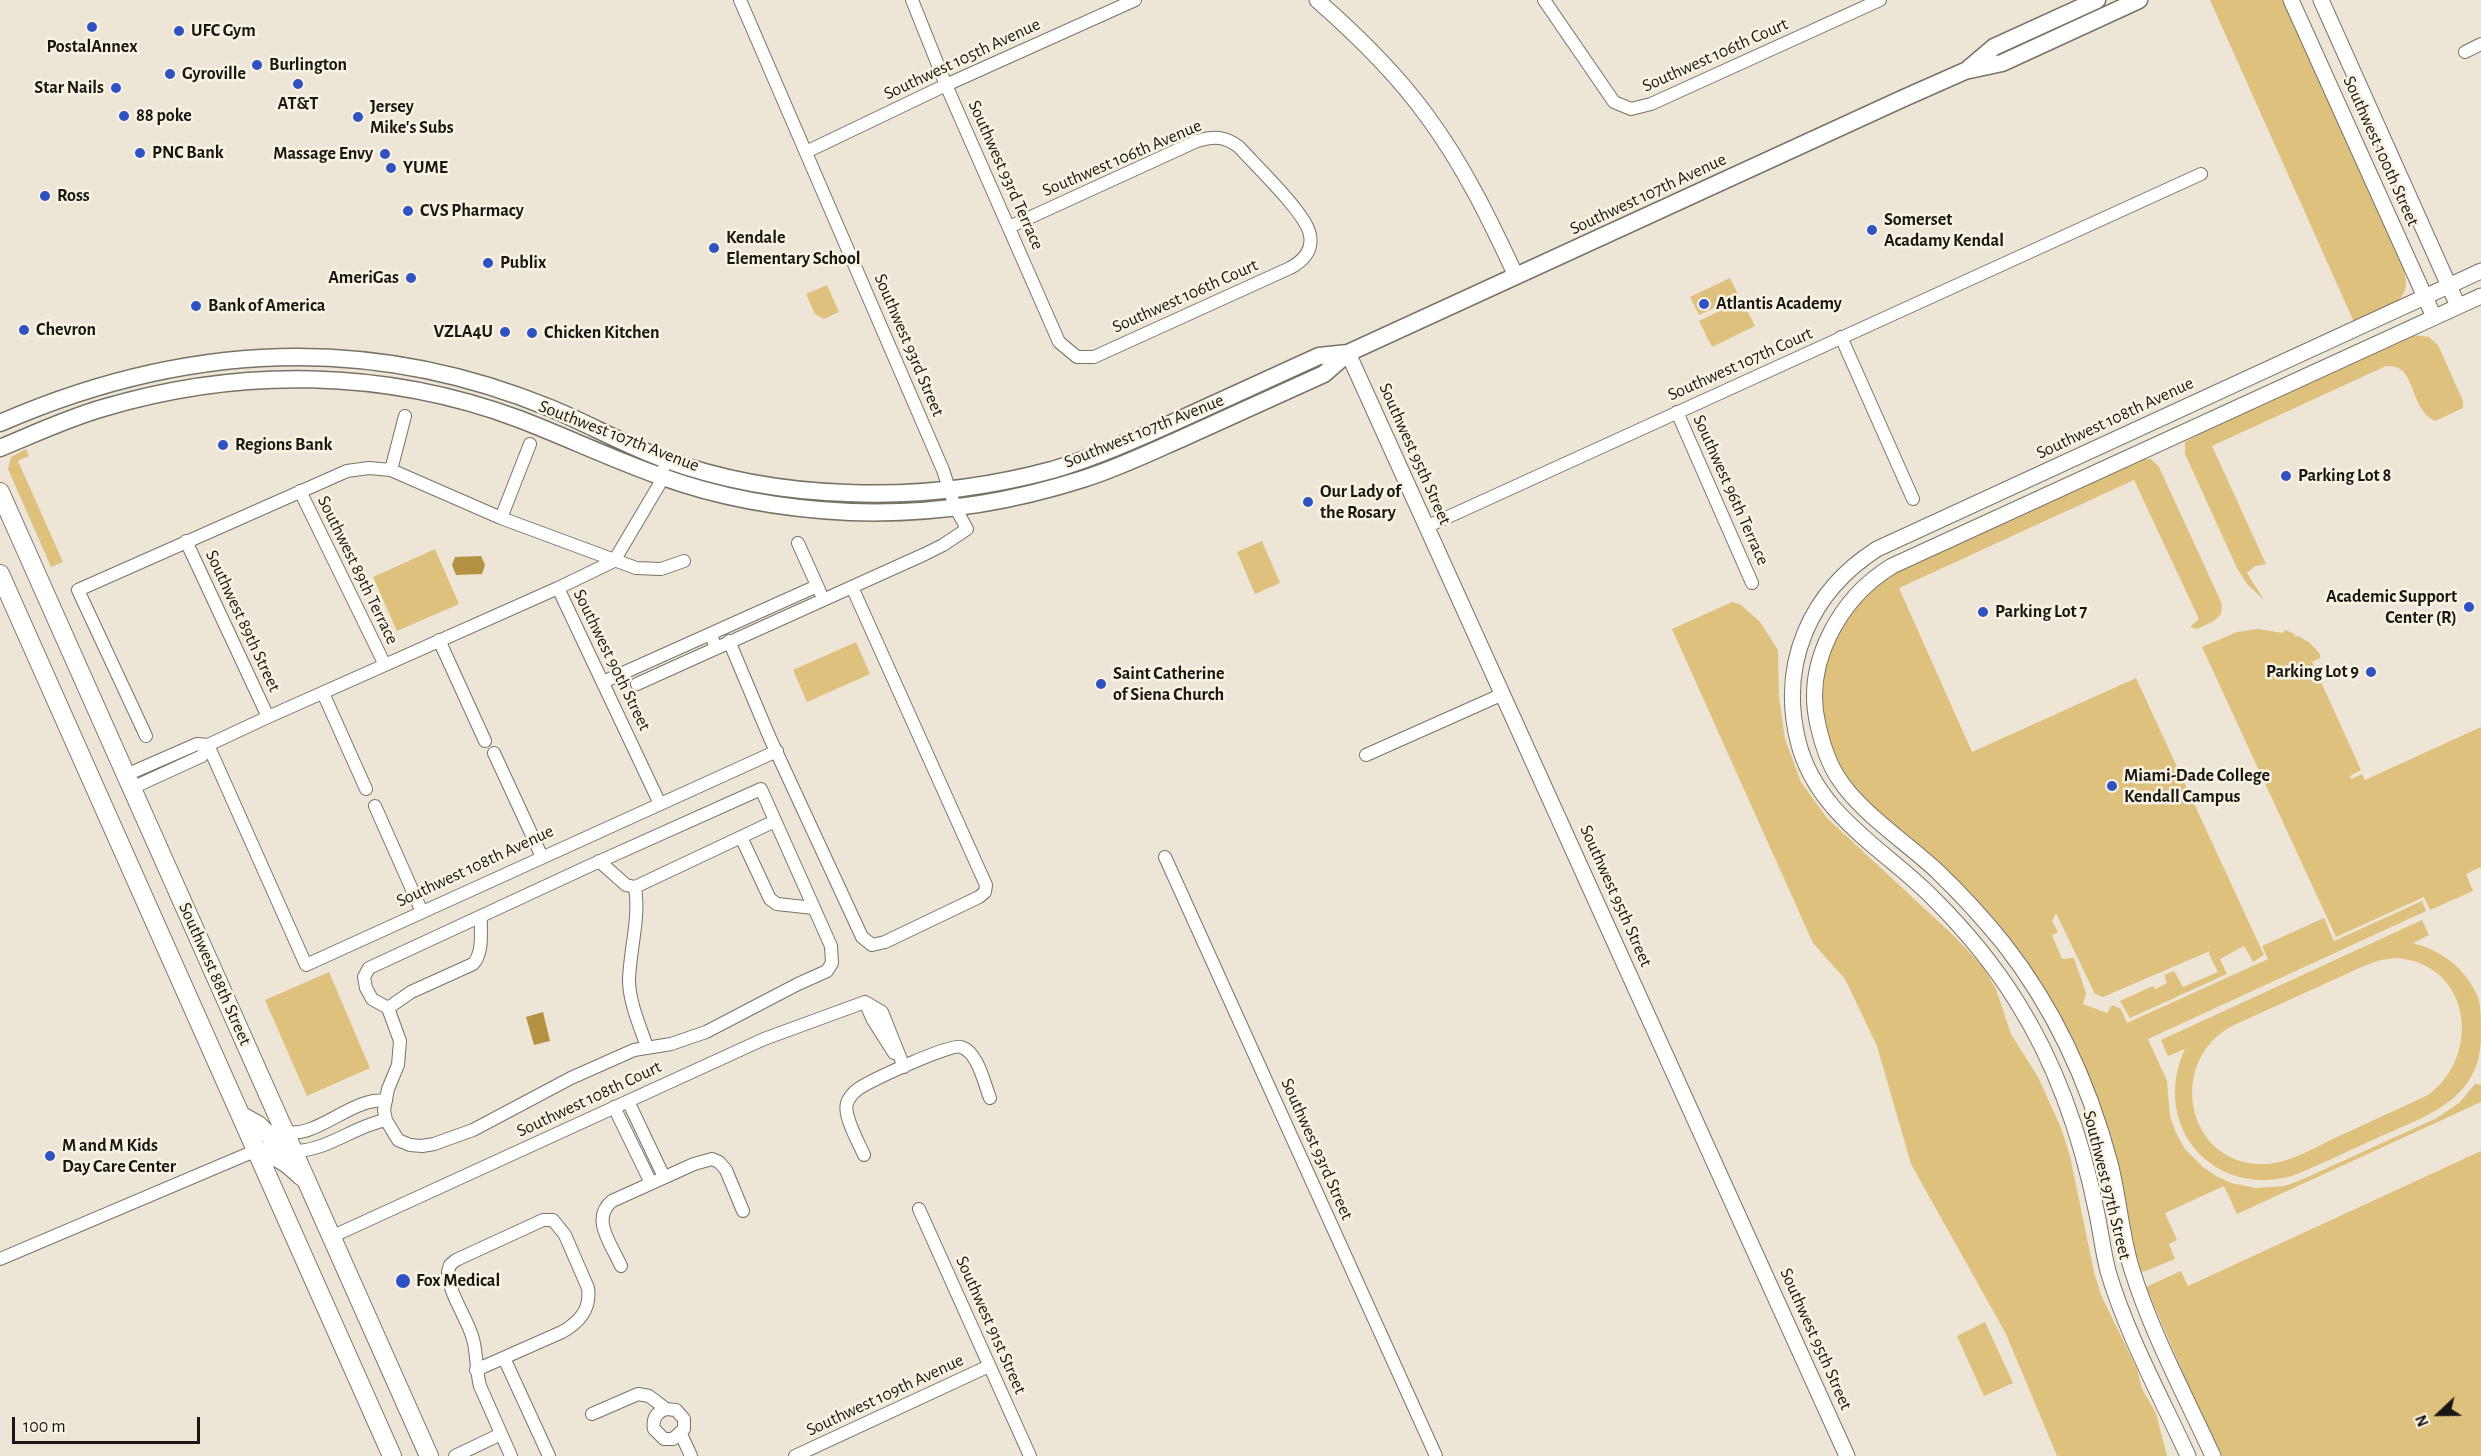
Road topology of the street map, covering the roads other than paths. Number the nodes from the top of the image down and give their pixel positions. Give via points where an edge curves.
1 (740, 0) edge
2 (912, 0) edge
3 (1135, 0) edge
4 (1317, 0) edge
5 (1544, 0) edge
6 (1880, 0) edge
7 (2097, 0) edge
8 (2139, 0) edge
9 (2291, 0) edge
10 (2321, 0) edge
11 (2481, 44) edge
12 (2465, 52) dead end
13 (1965, 71) junction
14 (946, 85) junction
15 (806, 152) junction
16 (2201, 174) dead end
17 (1009, 227) junction
18 (1304, 259) joint
19 (2481, 271) edge
20 (1516, 276) junction
21 (2449, 285) junction
22 (2425, 296) junction
23 (2481, 296) edge
24 (2458, 306) junction
25 (2434, 317) junction
26 (1841, 337) junction
27 (1348, 353) junction
28 (255, 357) junction
29 (308, 357) junction
30 (1077, 357) joint
31 (416, 368) junction
32 (280, 379) junction
33 (225, 383) junction
34 (393, 386) junction
35 (1677, 412) junction
36 (405, 416) dead end
37 (0, 423) edge
38 (530, 444) dead end
39 (0, 448) edge
40 (666, 460) junction
41 (391, 470) junction
42 (662, 477) junction
43 (949, 490) junction
44 (300, 491) junction
45 (0, 492) edge
46 (1913, 499) dead end
47 (955, 507) junction
48 (501, 518) junction
49 (1426, 527) junction
50 (186, 541) junction
51 (798, 543) dead end
52 (614, 561) junction
53 (684, 561) dead end
54 (0, 574) edge
55 (1752, 583) dead end
56 (817, 586) junction
57 (852, 587) junction
58 (558, 588) junction
59 (823, 599) junction
60 (710, 634) junction
61 (439, 640) junction
62 (729, 640) junction
63 (1800, 643) joint
64 (716, 647) junction
65 (385, 665) junction
66 (603, 682) junction
67 (636, 684) dead end
68 (323, 693) junction
69 (1503, 694) junction
70 (268, 717) junction
71 (146, 736) dead end
72 (486, 741) dead end
73 (208, 745) junction
74 (777, 751) junction
75 (494, 753) dead end
76 (175, 754) junction
77 (1366, 755) dead end
78 (180, 766) junction
79 (129, 782) junction
80 (366, 789) dead end
81 (660, 804) junction
82 (375, 806) dead end
83 (775, 821) junction
84 (741, 837) junction
85 (542, 857) junction
86 (1166, 858) dead end
87 (599, 861) junction
88 (635, 887) junction
89 (814, 908) junction
90 (1946, 911) junction
91 (422, 912) junction
92 (481, 916) junction
93 (1998, 938) junction
94 (388, 1008) junction
95 (647, 1047) junction
96 (904, 1067) junction
97 (990, 1098) dead end
98 (386, 1101) junction
99 (628, 1101) junction
100 (614, 1107) junction
101 (343, 1113) junction
102 (242, 1116) junction
103 (386, 1120) junction
104 (284, 1131) junction
105 (641, 1131) junction
106 (350, 1133) junction
107 (629, 1137) junction
108 (257, 1150) junction
109 (294, 1151) junction
110 (864, 1155) dead end
111 (664, 1177) junction
112 (308, 1182) junction
113 (651, 1183) junction
114 (919, 1209) dead end
115 (743, 1211) dead end
116 (2097, 1214) junction
117 (331, 1237) junction
118 (0, 1259) edge
119 (621, 1266) dead end
120 (2136, 1282) junction
121 (504, 1358) junction
122 (989, 1366) junction
123 (476, 1370) junction
124 (666, 1408) junction
125 (592, 1414) dead end
126 (501, 1434) junction
127 (681, 1434) junction
128 (475, 1447) junction
129 (509, 1455) edge
130 (392, 1456) edge
131 (429, 1456) edge
132 (455, 1456) edge
133 (485, 1456) edge
134 (549, 1456) edge
135 (691, 1456) edge
136 (795, 1456) edge
137 (1030, 1456) edge
138 (1436, 1456) edge
139 (1847, 1456) edge
140 (2188, 1456) edge
141 (2213, 1456) edge

1 - 15 street, Southwest 93rd Street
2 - 14 street, Southwest 93rd Terrace
3 - 14 street, Southwest 105th Avenue
4 - 20 street via 1366,45 1426,114 1475,191
5 - 6 street, Southwest 106th Court via 1611,98 1631,109 1651,104
7 - 13 main road, Southwest 107th Avenue via 1994,46
8 - 13 main road, Southwest 107th Avenue via 2002,63
9 - 22 street, Southwest 100th Street
10 - 21 street, Southwest 100th Street
11 - 12 street
13 - 20 main road, Southwest 107th Avenue
14 - 15 street, Southwest 105th Avenue
14 - 17 street, Southwest 93rd Terrace
15 - 43 street, Southwest 93rd Street
16 - 26 street, Southwest 107th Court
17 - 18 street, Southwest 106th Avenue via 1197,141 1216,137 1239,147 1302,218 1311,237
17 - 30 street, Southwest 93rd Terrace via 1059,342
18 - 30 street, Southwest 106th Court via 1094,357
19 - 21 street, Southwest 108th Avenue
20 - 27 main road, Southwest 107th Avenue
21 - 22 street, Southwest 108th Avenue
21 - 24 street, Southwest 100th Street
22 - 25 street, Southwest 100th Street
22 - 63 street, Southwest 108th Avenue via 1877,549 1834,583
23 - 24 street
24 - 25 street
25 - 93 street, Southwest 97th Street via 1892,566 1852,599 1836,622 1816,682 1816,714 1824,747 1839,779 1856,799 1945,879
26 - 35 street, Southwest 107th Court
26 - 46 street
27 - 43 main road, Southwest 107th Avenue via 1319,356 1088,458 1019,478
27 - 47 main road, Southwest 107th Avenue via 1324,374 1127,463 1025,495
27 - 49 street, Southwest 95th Street
28 - 29 main road, Southwest 107th Avenue
28 - 32 main road
28 - 33 main road
28 - 37 main road, Southwest 107th Avenue via 137,375 80,391
29 - 31 main road, Southwest 107th Avenue
29 - 32 main road
31 - 34 main road via 407,379
31 - 40 main road, Southwest 107th Avenue via 551,408
32 - 33 main road, Southwest 107th Avenue
32 - 34 main road, Southwest 107th Avenue
33 - 39 main road, Southwest 107th Avenue via 103,408
34 - 42 main road, Southwest 107th Avenue via 494,410
35 - 49 street, Southwest 107th Court
35 - 55 street, Southwest 96th Terrace
36 - 41 street
38 - 48 street
40 - 42 street
40 - 43 main road, Southwest 107th Avenue via 759,483 809,490 885,494
41 - 44 street via 354,469
41 - 48 street
42 - 47 main road, Southwest 107th Avenue via 731,496 809,508 881,512
42 - 52 street
43 - 47 street, Southwest 93rd Street
44 - 50 street
44 - 65 street, Southwest 89th Terrace
45 - 79 main road, Southwest 88th Street
47 - 57 street, Southwest 93rd Street via 967,529 944,545
48 - 52 street
49 - 69 street, Southwest 95th Street
50 - 70 street, Southwest 89th Street
50 - 71 street via 78,590
51 - 56 street
52 - 53 street via 636,568 661,569
52 - 58 street, Southwest 90th Street
54 - 102 main road, Southwest 88th Street
56 - 59 street
56 - 60 street
57 - 59 street
57 - 74 street via 985,878 986,892 885,942 872,945 864,940
58 - 61 street
58 - 66 street, Southwest 90th Street
59 - 62 street
60 - 64 street
60 - 66 street
61 - 65 street
61 - 72 street
62 - 64 street
62 - 74 street
63 - 90 street, Southwest 97th Street via 1793,708 1798,741 1814,780 1838,815
64 - 67 street
65 - 68 street
66 - 81 street, Southwest 90th Street
68 - 70 street
68 - 80 street
69 - 77 street
69 - 139 street, Southwest 95th Street
70 - 73 street
73 - 76 street via 197,744
73 - 78 street via 202,756
73 - 91 street, Southwest 108th Avenue via 306,965
74 - 81 street, Southwest 108th Avenue
75 - 85 street
76 - 78 street
76 - 79 street
78 - 79 street
79 - 104 main road, Southwest 88th Street
81 - 85 street, Southwest 108th Avenue
82 - 91 street
83 - 84 street
83 - 87 street via 761,789
83 - 89 street
84 - 88 street
84 - 89 street via 770,899 777,904
85 - 91 street, Southwest 108th Avenue
86 - 138 street, Southwest 93rd Street
87 - 88 street via 626,885
87 - 92 street
88 - 95 street via 638,912 630,991
89 - 95 street via 832,951 827,971 700,1035
90 - 93 street via 1959,909 1983,933
90 - 116 street, Southwest 97th Street via 2001,979 2040,1043 2076,1129
92 - 94 street via 480,952 473,964 411,992
92 - 94 street via 368,970 364,982 368,993
93 - 120 street, Southwest 97th Street via 2050,1013 2089,1097 2109,1162
94 - 98 street via 401,1051
95 - 103 street via 571,1078 473,1130 434,1144 410,1145 398,1140
96 - 97 street via 958,1046 975,1060
96 - 99 street, Southwest 108th Court via 865,1002 764,1039
96 - 110 street via 857,1090 847,1101 846,1113
98 - 101 street via 370,1101
98 - 103 street
99 - 100 street, Southwest 108th Court
99 - 105 street
100 - 107 street
100 - 117 street, Southwest 108th Court
101 - 104 street via 300,1132
101 - 106 street
102 - 108 main road, Southwest 88th Street
102 - 109 main road
103 - 106 street
104 - 109 main road, Southwest 88th Street
105 - 107 street
105 - 111 street
106 - 109 street via 308,1151
107 - 113 street
108 - 112 main road via 290,1165
108 - 118 street
108 - 130 main road, Southwest 88th Street
109 - 112 main road, Southwest 88th Street
111 - 113 street
111 - 115 street via 708,1159 715,1160 726,1170
112 - 117 main road, Southwest 88th Street
113 - 119 street via 604,1208 603,1227
114 - 122 street, Southwest 91st Street
116 - 120 street via 2109,1234 2121,1277
116 - 140 street, Southwest 97th Street via 2115,1291
117 - 131 main road, Southwest 88th Street
120 - 141 street, Southwest 97th Street
121 - 123 street
121 - 123 street via 573,1326 584,1314 588,1288 565,1235 553,1220 543,1220 456,1260 448,1268 473,1339
121 - 134 street
122 - 136 street, Southwest 109th Avenue
122 - 137 street, Southwest 91st Street
123 - 126 street
124 - 125 street via 649,1396 638,1394
124 - 127 street via 681,1414
124 - 127 street via 654,1419 656,1434 669,1440
126 - 128 street
126 - 129 street
127 - 135 street
128 - 132 street
128 - 133 street

